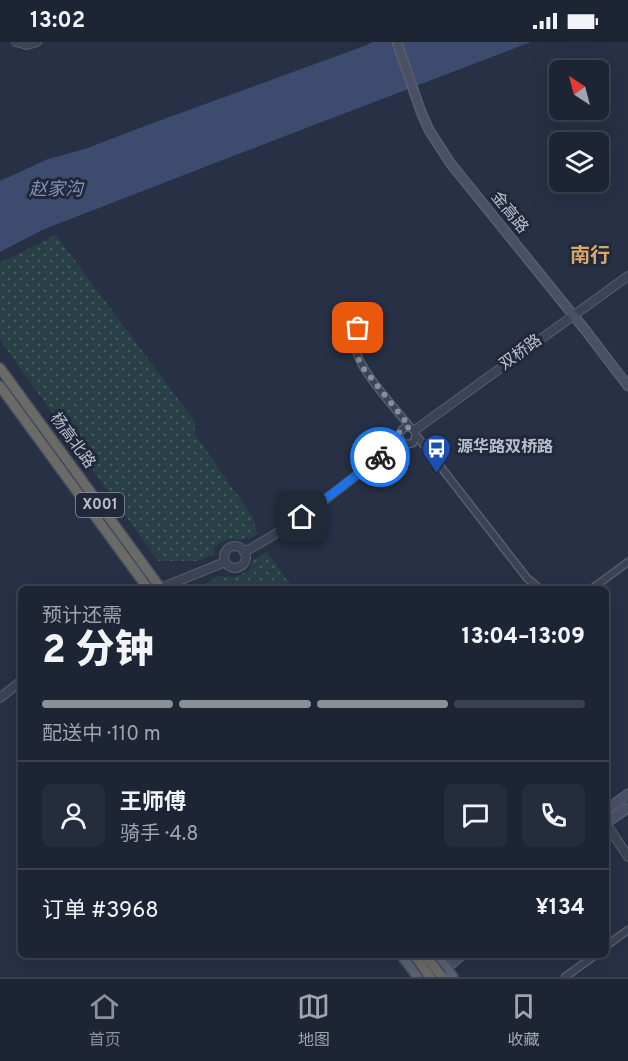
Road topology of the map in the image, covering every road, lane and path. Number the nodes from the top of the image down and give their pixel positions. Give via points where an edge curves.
1 (16, 42) edge
2 (38, 42) edge
3 (397, 42) edge
4 (628, 276) edge
5 (363, 316) dead end
6 (573, 316) junction
7 (0, 368) edge
8 (0, 386) edge
9 (628, 386) edge
10 (414, 431) junction
11 (400, 441) junction
12 (244, 552) junction
13 (225, 562) junction
14 (628, 562) edge
15 (146, 586) edge
16 (159, 586) edge
17 (168, 586) edge
18 (536, 586) edge
19 (596, 586) edge
20 (18, 683) edge
21 (0, 698) edge
22 (628, 794) edge
23 (609, 808) edge
24 (628, 808) edge
25 (609, 821) edge
26 (609, 828) edge
27 (628, 856) edge
28 (628, 930) edge
29 (609, 944) edge
30 (404, 958) edge
31 (416, 958) edge
32 (428, 958) edge
33 (440, 958) edge
34 (441, 958) edge
35 (460, 958) edge
36 (591, 958) edge
37 (448, 974) edge
38 (418, 977) edge
39 (430, 977) edge
40 (436, 977) edge
41 (565, 977) edge

1 - 2 street
3 - 6 main road, 金高路 via 421,112 439,147
4 - 6 street, 双桥路
5 - 10 street via 356,338 358,358
6 - 9 main road, 金高路
6 - 10 street, 双桥路
7 - 16 highway, 杨高北路 / X001
8 - 15 highway, 杨高北路 / X001
10 - 11 street via 415,441
10 - 11 street via 405,427 400,430
10 - 18 street
11 - 12 street via 302,517
12 - 13 street via 240,547 230,547 225,552
12 - 13 street via 246,559 240,567 230,567
13 - 17 street
14 - 19 street
20 - 21 street
22 - 23 main road
24 - 25 main road
26 - 27 street
28 - 29 street
30 - 38 main road
31 - 39 highway, bridge
32 - 37 highway, bridge
33 - 38 main road
34 - 37 main road
35 - 37 main road
36 - 41 street
37 - 40 main road

